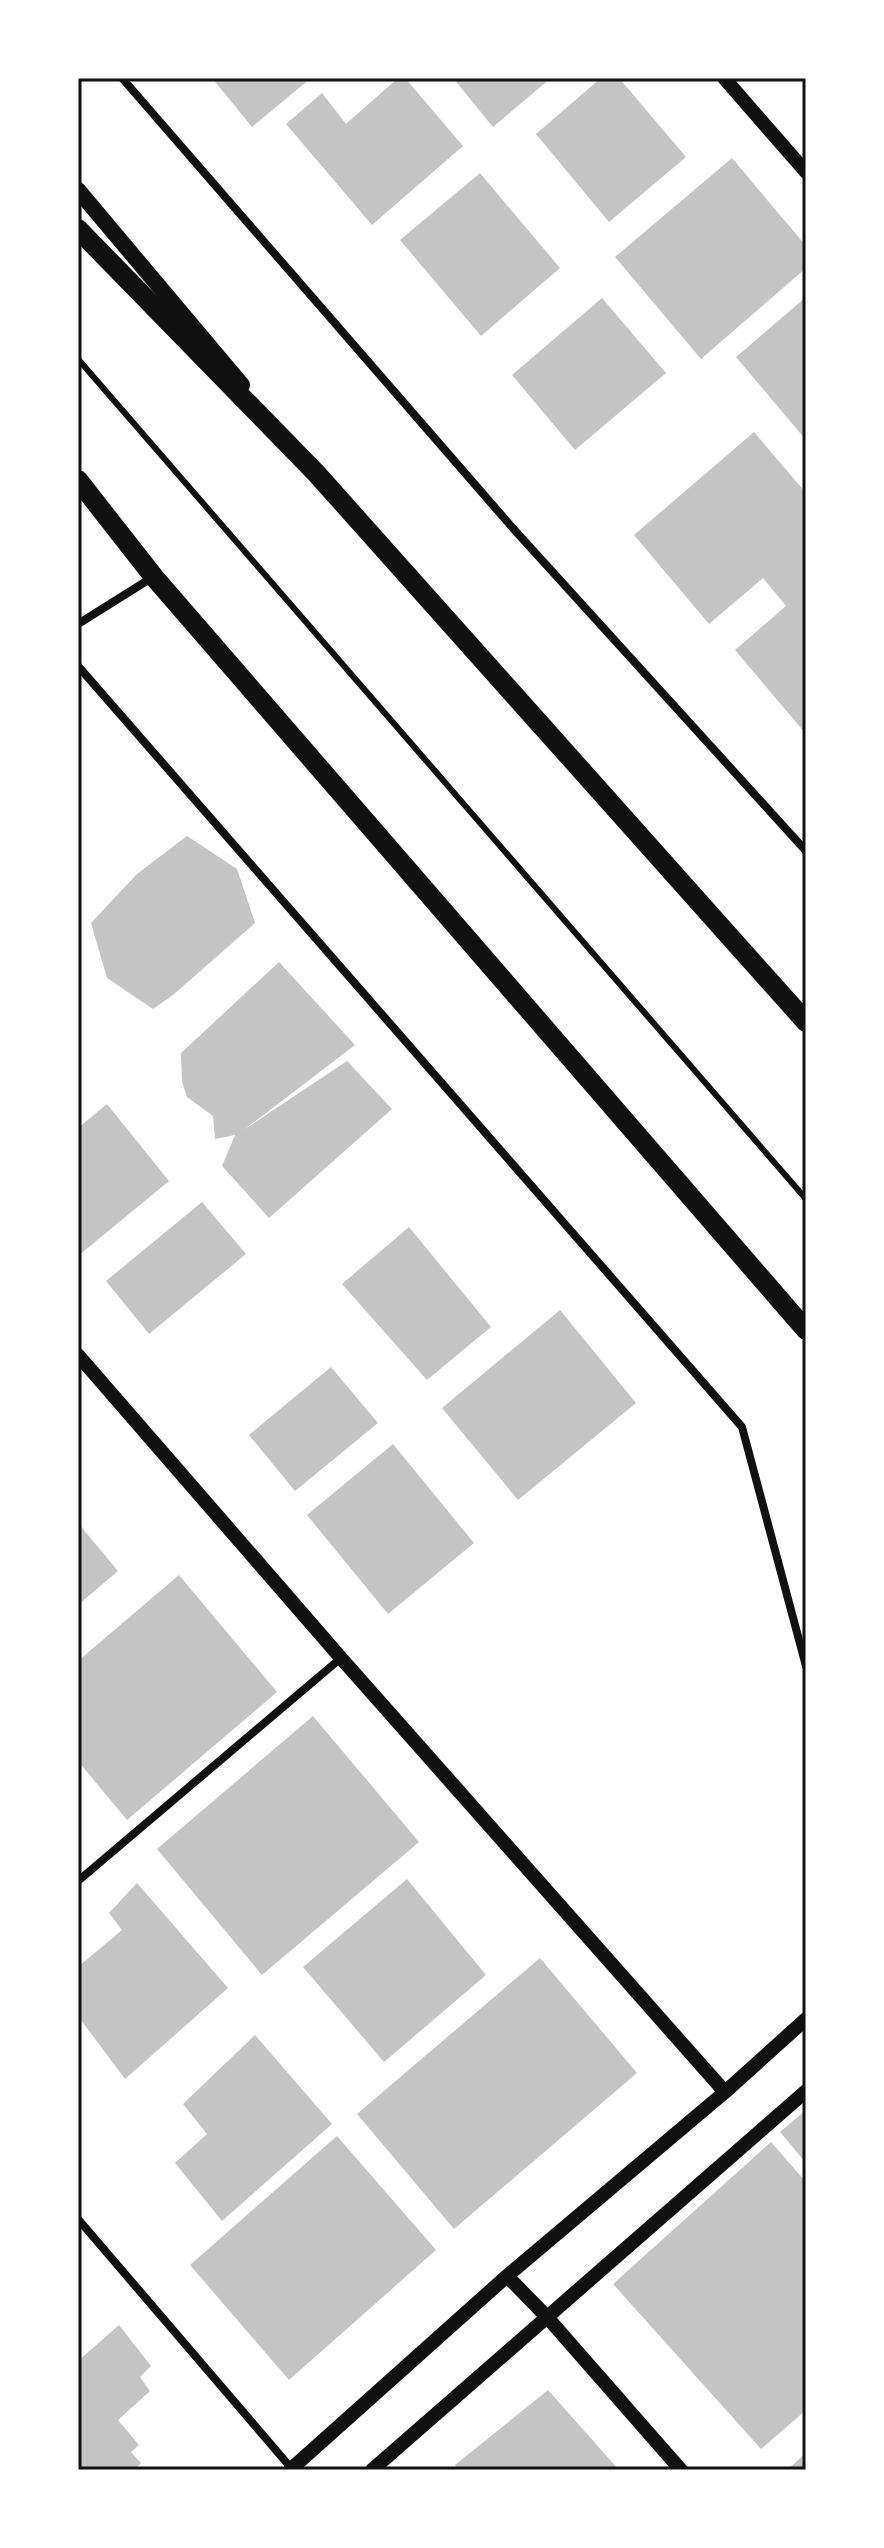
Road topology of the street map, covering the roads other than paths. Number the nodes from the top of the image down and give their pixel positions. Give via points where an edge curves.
1 (122, 78) edge
2 (724, 78) edge
3 (806, 172) edge
4 (78, 190) edge
5 (78, 229) edge
6 (78, 359) edge
7 (316, 473) junction
8 (78, 480) edge
9 (78, 489) edge
10 (126, 542) junction
11 (154, 577) junction
12 (78, 624) edge
13 (78, 666) edge
14 (806, 851) edge
15 (806, 1022) edge
16 (806, 1199) edge
17 (806, 1330) edge
18 (78, 1355) edge
19 (341, 1658) junction
20 (806, 1666) edge
21 (78, 1881) edge
22 (806, 2019) edge
23 (806, 2091) edge
24 (725, 2092) junction
25 (78, 2219) edge
26 (507, 2276) junction
27 (547, 2317) junction
28 (291, 2470) edge
29 (372, 2470) edge
30 (681, 2470) edge

1 - 14 street via 511,526
2 - 3 street
4 - 7 main road
5 - 7 main road
6 - 16 lane
7 - 15 main road
8 - 10 main road
9 - 10 main road
10 - 11 main road
11 - 12 street
11 - 17 main road
13 - 20 street via 742,1427
18 - 19 street
19 - 21 street
19 - 24 street
22 - 24 street
23 - 27 street
24 - 26 street
25 - 28 street
26 - 27 street
26 - 28 street
27 - 29 street
27 - 30 street

